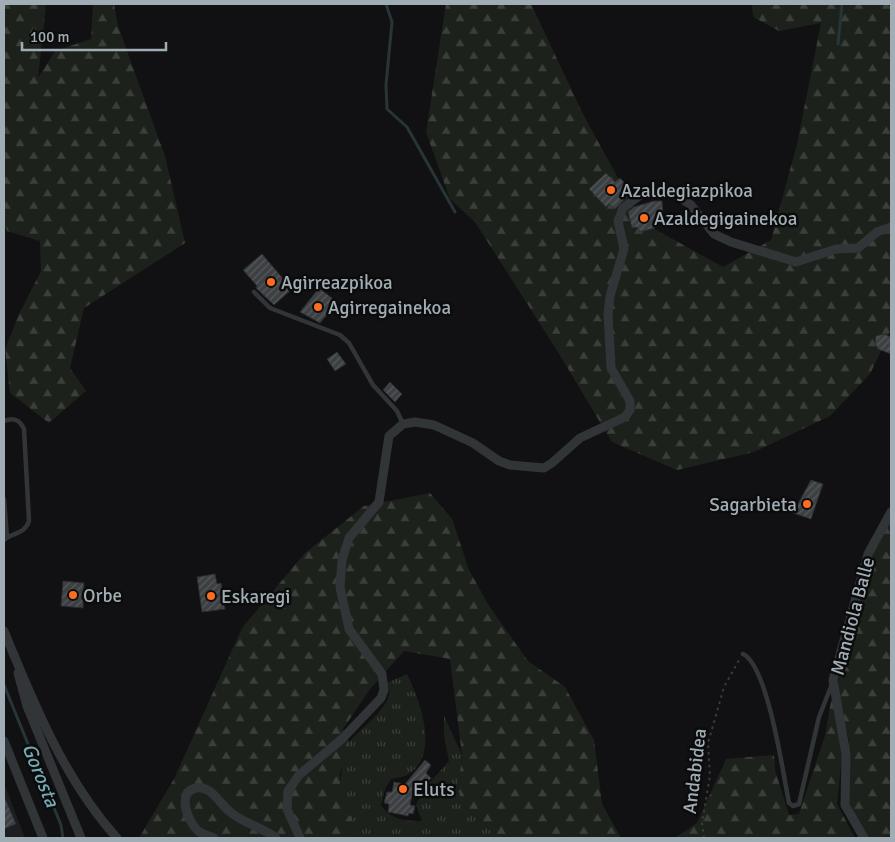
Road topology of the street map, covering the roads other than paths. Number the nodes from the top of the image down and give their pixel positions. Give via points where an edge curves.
1 (891, 227) edge
2 (254, 292) dead end
3 (4, 421) edge
4 (403, 424) junction
5 (4, 499) edge
6 (891, 512) edge
7 (6, 539) edge
8 (4, 631) edge
9 (743, 654) road end
10 (18, 665) junction
11 (833, 680) junction
12 (4, 741) edge
13 (43, 838) edge
14 (81, 838) edge
15 (117, 838) edge
16 (214, 838) edge
17 (276, 838) edge
18 (300, 838) edge
19 (864, 838) edge

1 - 4 street via 877,232 858,248 836,249 796,262 714,234 691,206 673,193 664,190 642,194 622,208 618,221 624,249 608,314 611,368 630,401 630,410 625,417 580,438 544,468 499,461 434,425
2 - 4 lane via 270,308 340,335 349,343 373,385 397,411
3 - 7 lane via 19,421 24,429 29,521 21,533
4 - 18 street via 389,436 379,502 349,538 342,560 340,587 349,629 382,674 384,690 375,705 342,739 299,774 288,791 287,809
5 - 7 lane
6 - 11 street, Mandiola Balle via 868,554
8 - 10 street
9 - 11 lane via 754,664 768,701 789,803 793,806 799,804 819,717
10 - 14 street via 19,682 27,706
10 - 15 street via 64,760 98,817
11 - 19 street, Mandiola Balle via 846,754 845,805
12 - 13 street
16 - 17 street via 198,831 188,818 186,800 189,792 196,788 210,790 230,812

